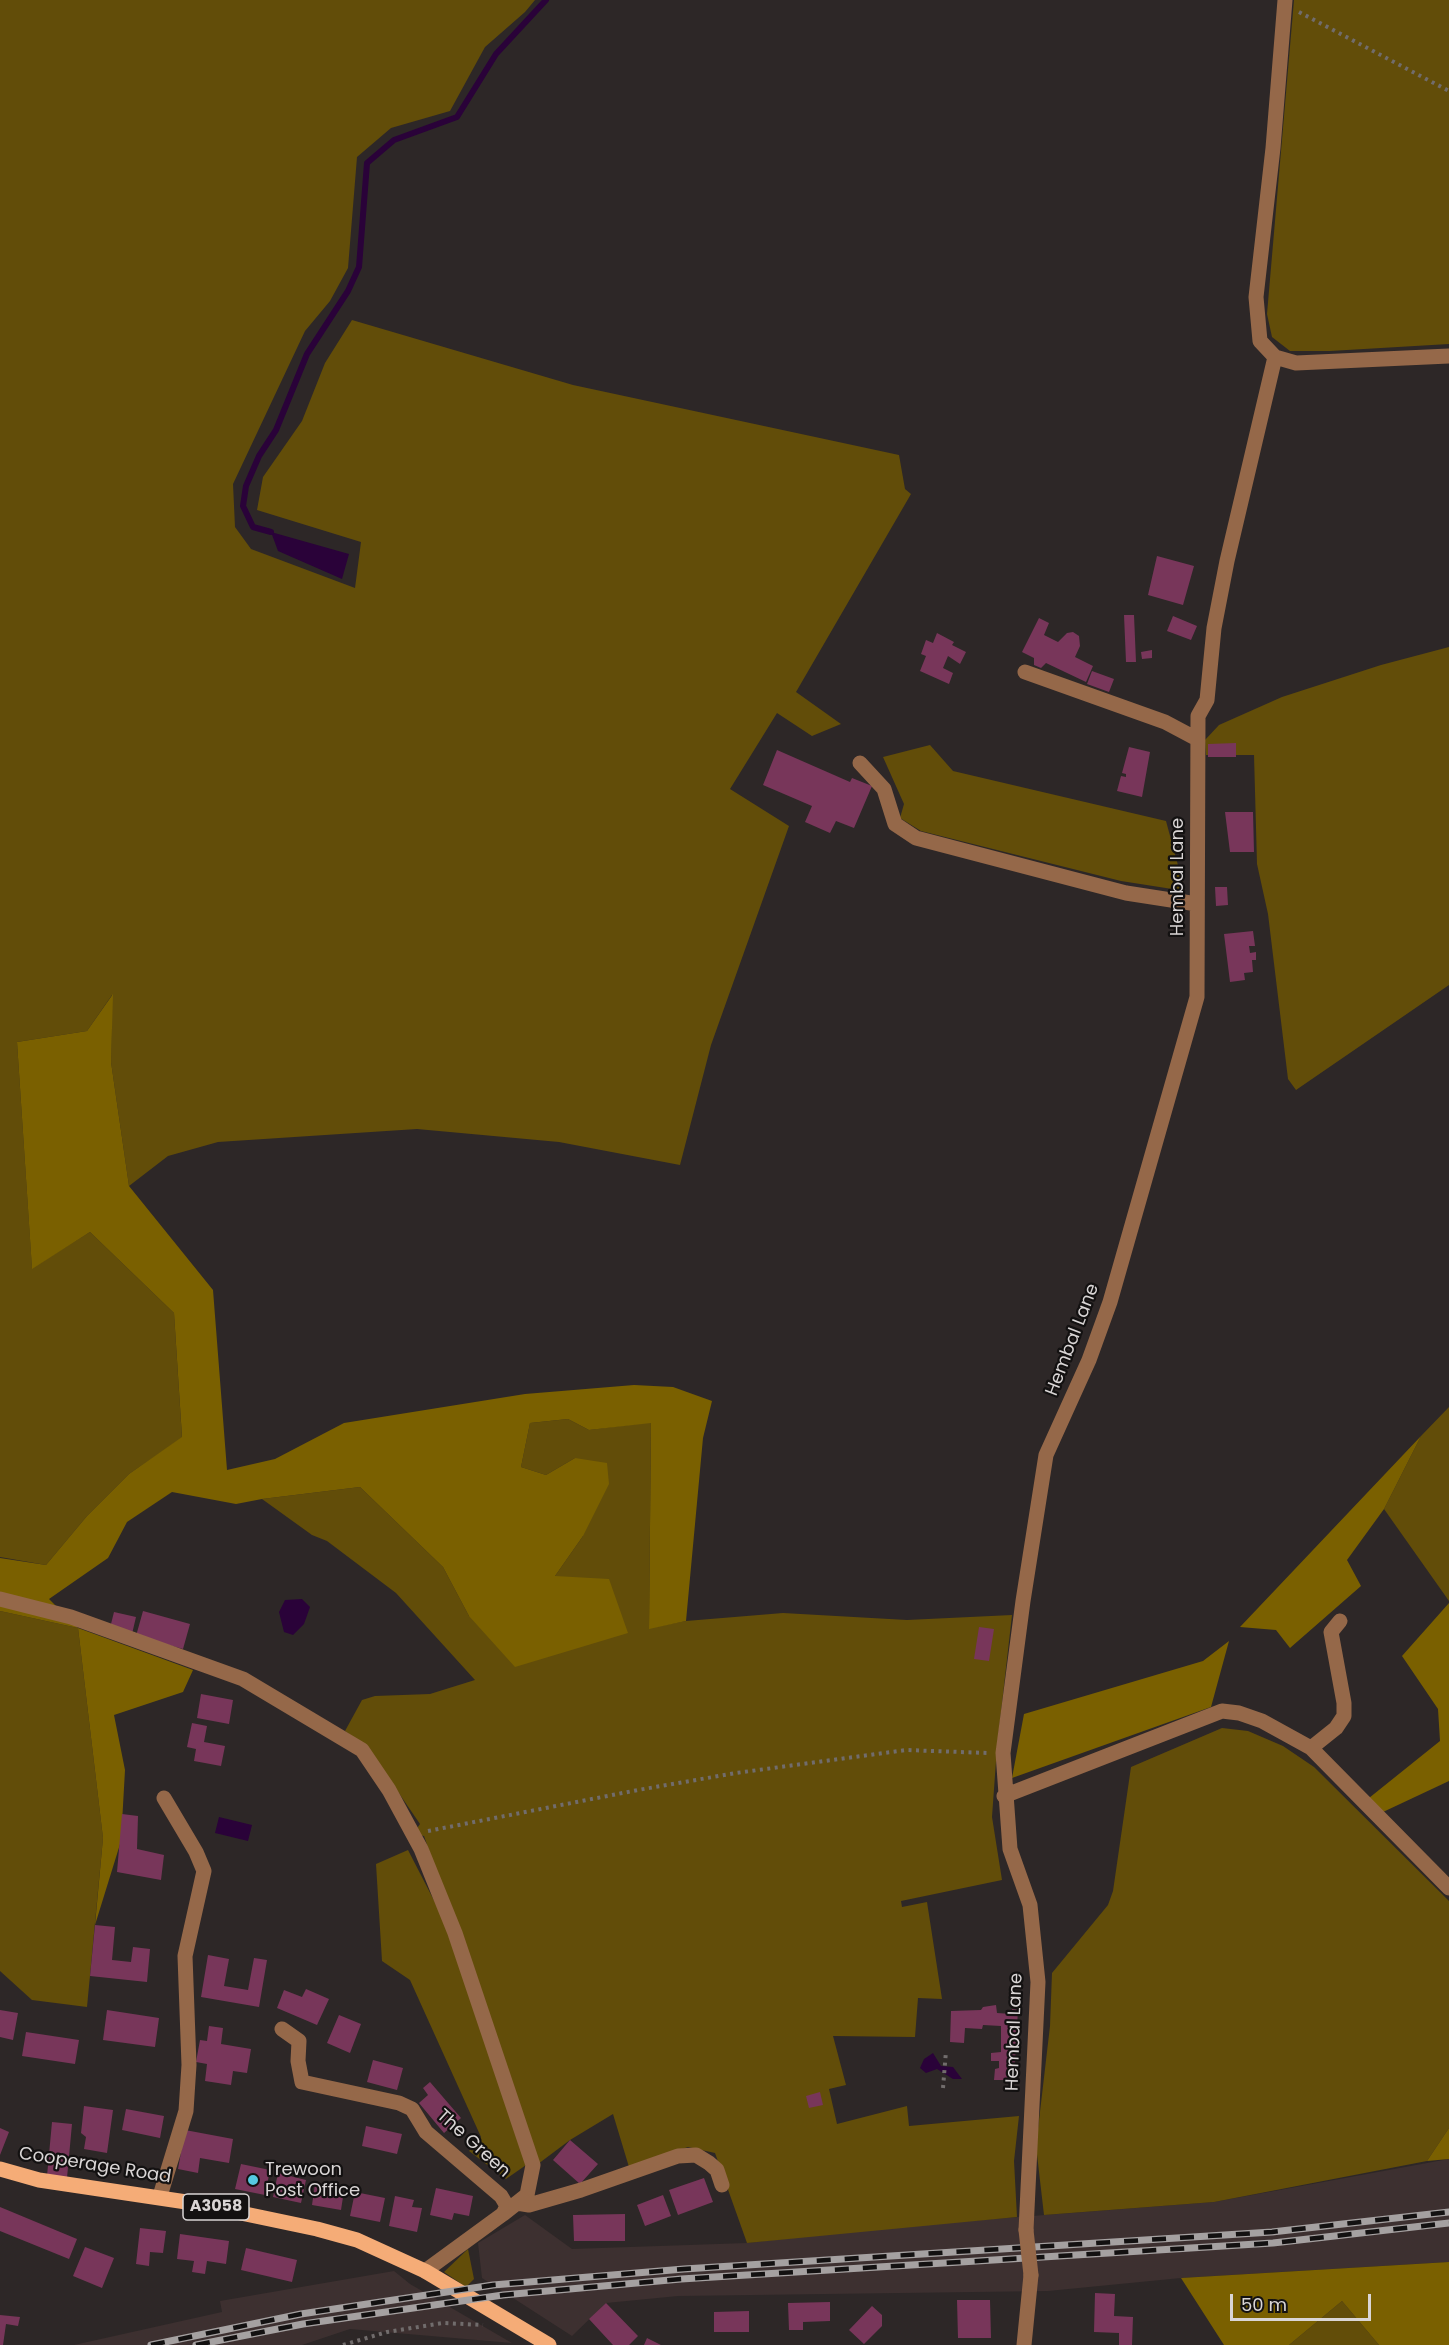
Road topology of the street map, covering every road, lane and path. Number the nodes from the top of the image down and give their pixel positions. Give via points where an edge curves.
1 (1285, 2) edge
2 (1449, 91) edge
3 (1449, 356) edge
4 (1275, 357) junction
5 (1025, 672) dead end
6 (1197, 739) junction
7 (860, 764) dead end
8 (1197, 904) junction
9 (0, 1599) edge
10 (1340, 1621) dead end
11 (1311, 1748) junction
12 (996, 1754) dead end
13 (1004, 1796) junction
14 (164, 1798) dead end
15 (413, 1834) junction
16 (1449, 1888) edge
17 (282, 2029) dead end
18 (946, 2051) dead end
19 (943, 2088) dead end
20 (0, 2169) edge
21 (722, 2185) dead end
22 (160, 2196) junction
23 (517, 2203) junction
24 (503, 2214) junction
25 (425, 2271) junction
26 (487, 2326) dead end
27 (343, 2345) edge
28 (549, 2345) edge
29 (1024, 2345) edge

1 - 2 path
1 - 4 street via 1256,297 1260,341
3 - 4 street via 1296,363
4 - 6 street, Hembal Lane via 1227,561 1207,700 1198,716
5 - 6 street via 1165,722
6 - 8 street, Hembal Lane
7 - 8 street via 884,789 894,824 916,838 1126,893
8 - 13 street, Hembal Lane via 1197,997 1110,1302 1089,1360 1046,1455 1003,1753
9 - 15 street via 71,1617 243,1679 362,1750
10 - 11 street via 1331,1632 1344,1716 1336,1728
11 - 13 street via 1262,1721 1222,1711
11 - 16 street
12 - 15 path via 906,1750 736,1773
13 - 29 street, Hembal Lane, bridge via 1010,1849 1030,1905 1038,1982 1026,2230 1031,2275
14 - 22 street via 204,1871 186,1956 186,2110
15 - 23 street via 454,1933 533,2164 527,2195
17 - 24 street, The Green via 299,2041 302,2082 412,2109 426,2132 501,2196 507,2206
18 - 19 path
20 - 22 main road, Cooperage Road / A3058 via 58,2183
21 - 23 street via 717,2170 709,2163 696,2156 678,2156 582,2190 529,2205
22 - 25 main road, Cooperage Road / A3058 via 327,2231 357,2240
23 - 24 street
24 - 25 street
25 - 28 main road, A3058
26 - 27 path via 443,2323 387,2332

